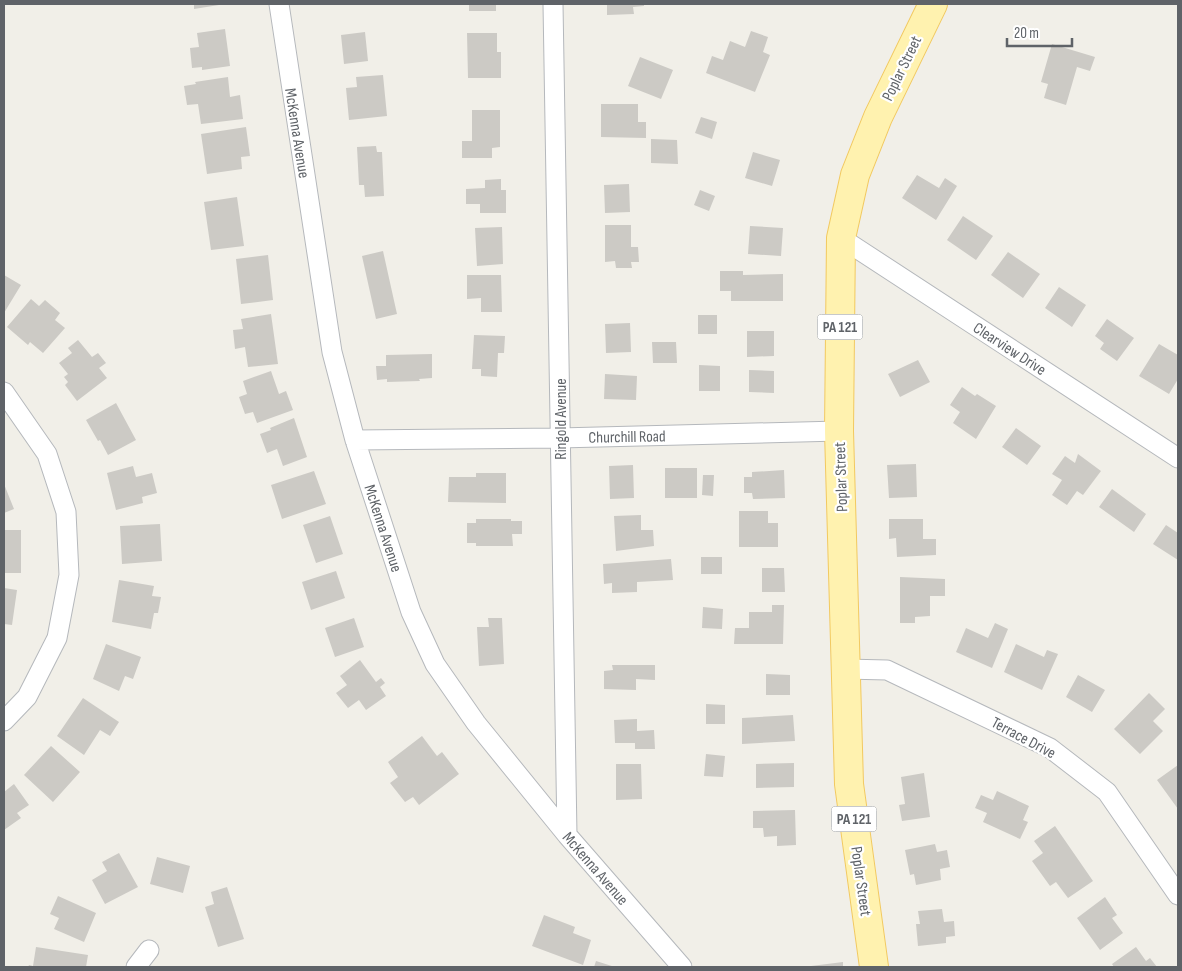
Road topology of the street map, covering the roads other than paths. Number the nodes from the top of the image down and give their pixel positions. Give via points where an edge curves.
1 (279, 4) edge
2 (553, 4) edge
3 (933, 4) edge
4 (841, 238) junction
5 (4, 392) edge
6 (839, 431) junction
7 (559, 438) junction
8 (355, 440) junction
9 (1178, 458) edge
10 (845, 669) junction
11 (4, 721) edge
12 (567, 835) junction
13 (1178, 895) edge
14 (149, 950) dead end
15 (136, 967) edge
16 (682, 967) edge
17 (874, 967) edge

1 - 8 street, McKenna Avenue via 332,352
2 - 7 street, Ringold Avenue via 560,328
3 - 4 main road, Poplar Street / PA 121 via 875,124 855,175
4 - 6 main road, Poplar Street / PA 121
4 - 9 street, Clearview Drive
5 - 11 street via 47,454 66,512 69,575 57,638 27,697
6 - 7 street, Churchill Road
6 - 10 main road, Poplar Street / PA 121
7 - 8 street, Churchill Road
7 - 12 street, Ringold Avenue
8 - 12 street, McKenna Avenue via 412,612 435,664 476,723
10 - 13 street, Terrace Drive via 887,670 1050,748 1107,792
10 - 17 main road, Poplar Street / PA 121 via 849,784
12 - 16 street, McKenna Avenue
14 - 15 street

